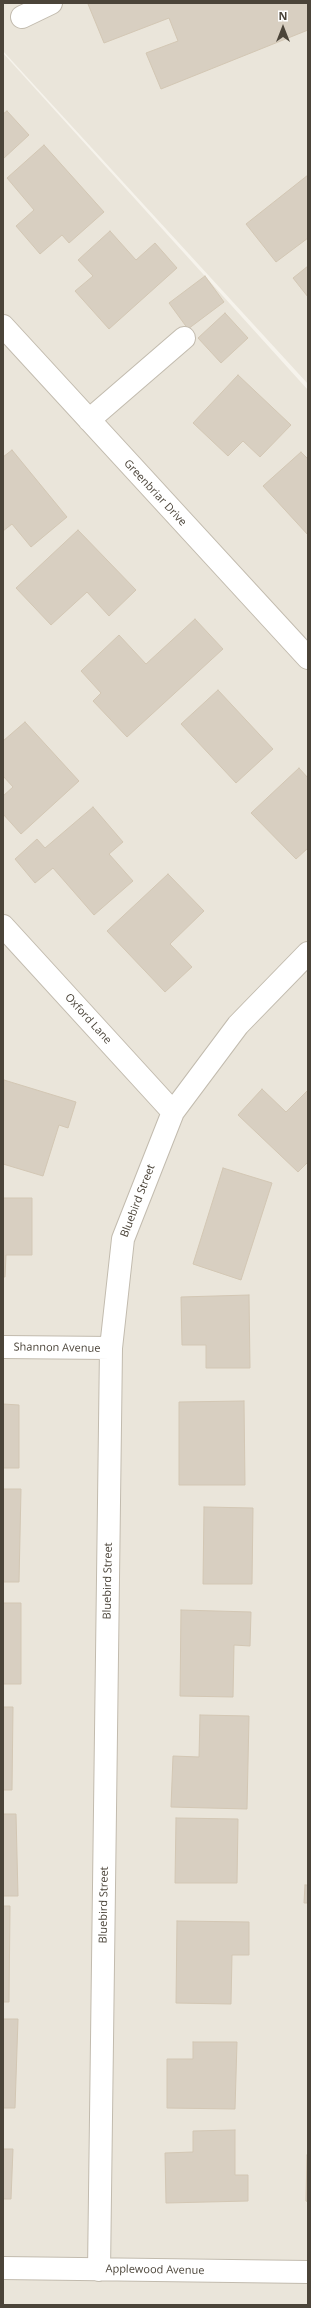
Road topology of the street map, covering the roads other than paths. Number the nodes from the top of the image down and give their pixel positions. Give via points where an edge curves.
1 (51, 3) edge
2 (22, 17) dead end
3 (3, 326) edge
4 (184, 338) dead end
5 (89, 420) junction
6 (308, 658) edge
7 (3, 926) edge
8 (308, 953) edge
9 (173, 1112) junction
10 (3, 1347) edge
11 (111, 1348) junction
12 (3, 2268) edge
13 (98, 2270) junction
14 (308, 2272) edge

1 - 2 street
3 - 5 street, Greenbriar Drive
4 - 5 street
5 - 6 street, Greenbriar Drive
7 - 9 street, Oxford Lane
8 - 9 street, Bluebird Street via 238,1025
9 - 11 street, Bluebird Street via 123,1239
10 - 11 street, Shannon Avenue
11 - 13 street, Bluebird Street
12 - 13 street, Applewood Avenue
13 - 14 street, Applewood Avenue

